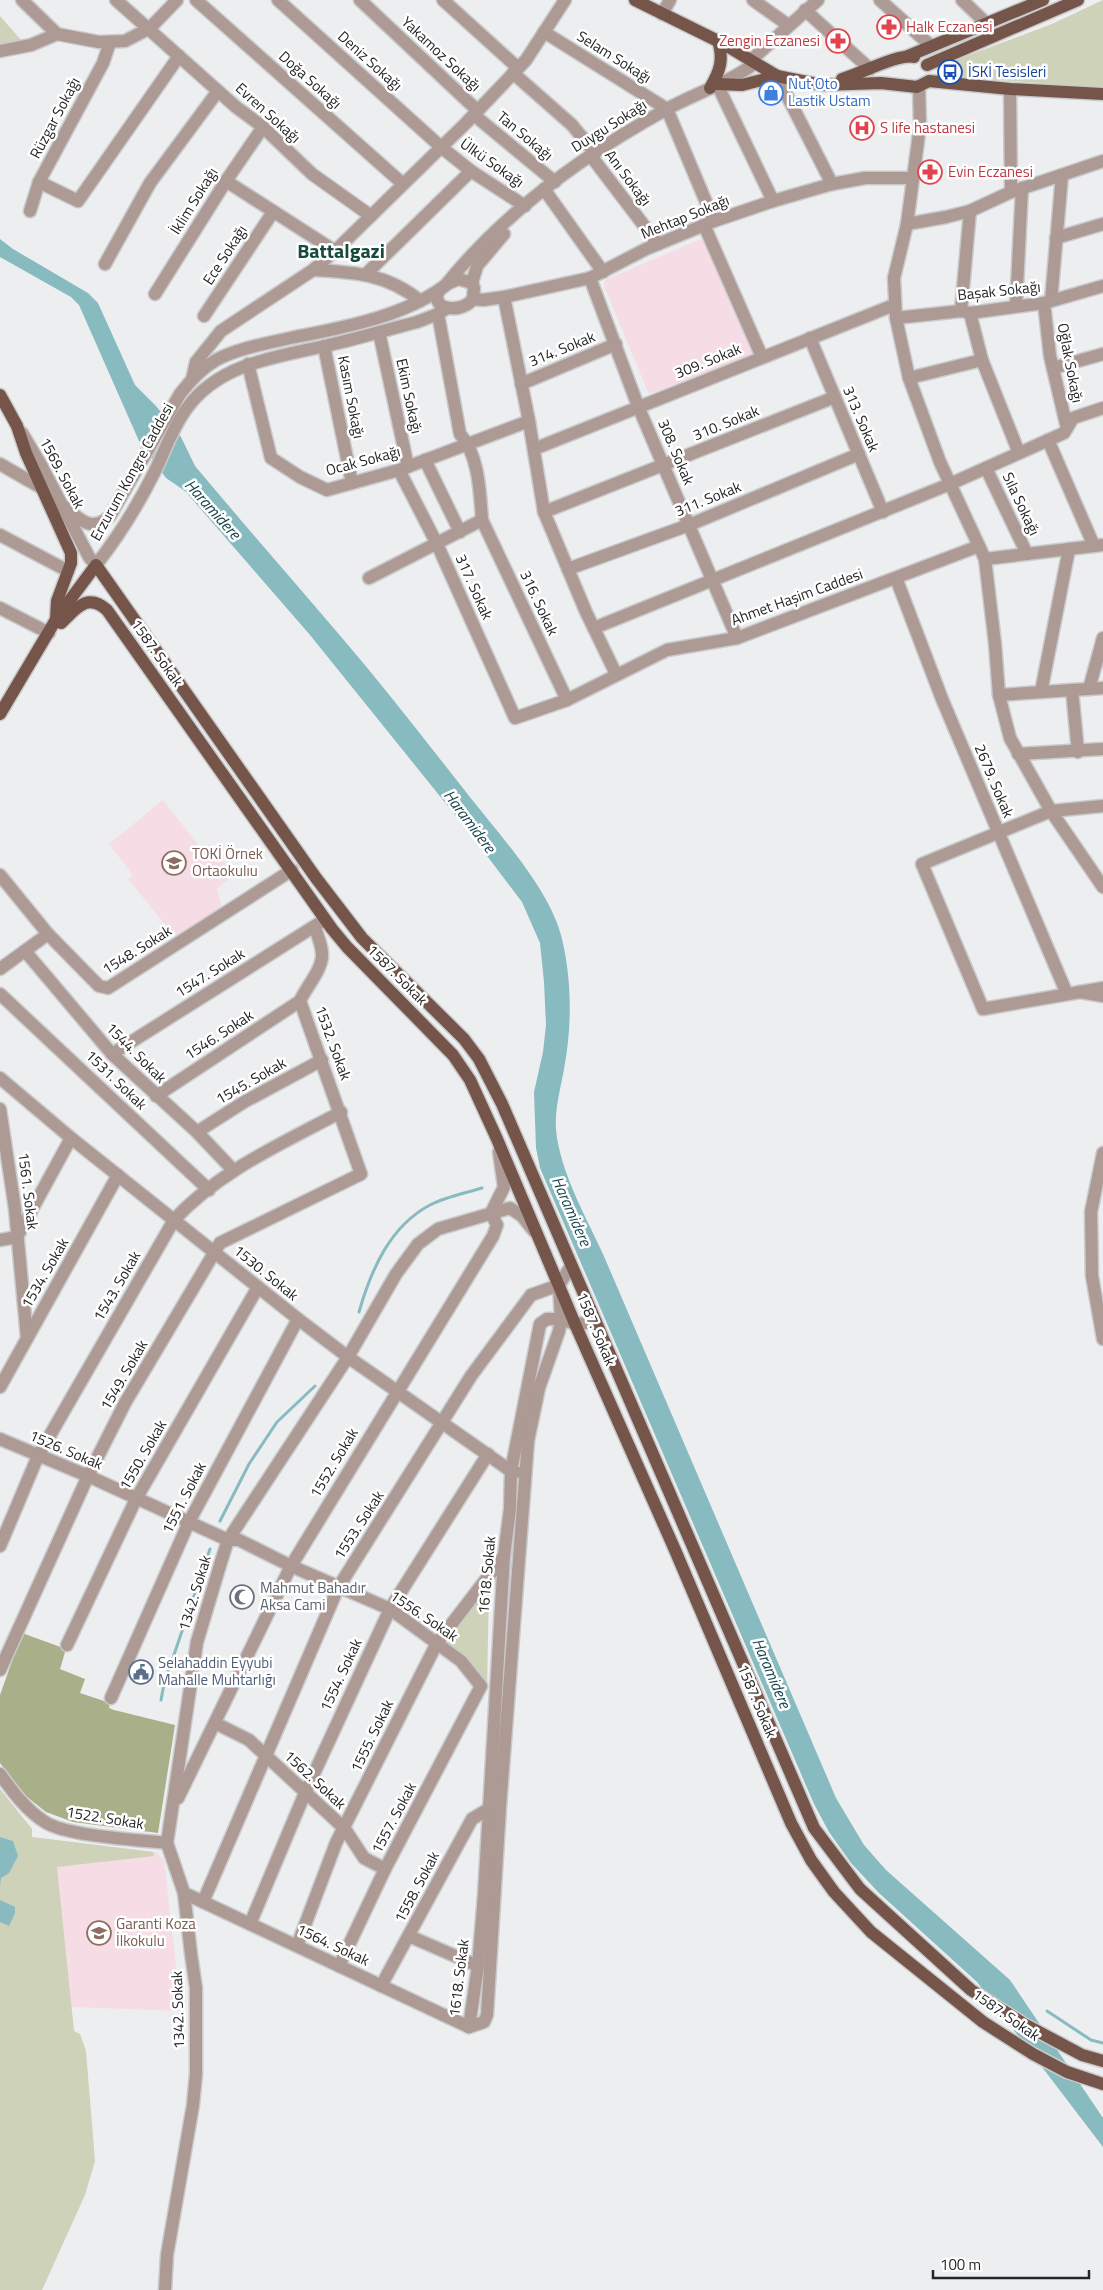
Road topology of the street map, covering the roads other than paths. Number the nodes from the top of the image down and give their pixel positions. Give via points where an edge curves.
1 (22, 0) edge
2 (116, 0) edge
3 (177, 0) edge
4 (196, 0) edge
5 (278, 0) edge
6 (360, 0) edge
7 (443, 0) edge
8 (565, 0) edge
9 (635, 0) edge
10 (670, 0) edge
11 (753, 0) edge
12 (818, 0) edge
13 (880, 0) edge
14 (962, 0) edge
15 (1078, 0) edge
16 (1040, 1) edge
17 (805, 10) junction
18 (662, 14) junction
19 (987, 24) junction
20 (788, 25) junction
21 (150, 28) junction
22 (544, 32) junction
23 (56, 34) junction
24 (718, 40) junction
25 (110, 42) junction
26 (931, 46) junction
27 (0, 51) edge
28 (179, 56) junction
29 (908, 56) junction
30 (752, 61) junction
31 (887, 64) junction
32 (927, 65) junction
33 (870, 69) junction
34 (516, 70) junction
35 (777, 76) junction
36 (894, 84) junction
37 (924, 84) junction
38 (822, 85) junction
39 (714, 86) junction
40 (1010, 89) junction
41 (218, 91) junction
42 (1103, 94) edge
43 (667, 109) junction
44 (476, 113) junction
45 (263, 127) junction
46 (441, 147) junction
47 (593, 154) junction
48 (1103, 162) edge
49 (471, 171) junction
50 (1062, 175) junction
51 (913, 178) junction
52 (226, 181) junction
53 (39, 182) junction
54 (403, 184) junction
55 (832, 184) junction
56 (549, 185) junction
57 (1017, 190) junction
58 (773, 201) junction
59 (525, 206) junction
60 (30, 211) dead end
61 (970, 211) junction
62 (273, 212) junction
63 (371, 216) junction
64 (709, 223) junction
65 (907, 224) junction
66 (1103, 224) edge
67 (1056, 238) junction
68 (658, 244) junction
69 (335, 251) junction
70 (105, 264) dead end
71 (313, 270) junction
72 (603, 272) junction
73 (365, 275) junction
74 (590, 278) junction
75 (472, 283) junction
76 (1103, 286) edge
77 (443, 287) junction
78 (155, 294) dead end
79 (504, 297) junction
80 (473, 299) junction
81 (420, 301) junction
82 (1047, 302) junction
83 (1016, 306) junction
84 (442, 311) junction
85 (895, 312) junction
86 (966, 312) junction
87 (204, 316) dead end
88 (378, 332) junction
89 (810, 338) junction
90 (616, 344) junction
91 (324, 346) junction
92 (1103, 354) edge
93 (762, 357) junction
94 (982, 360) junction
95 (248, 364) junction
96 (1053, 368) junction
97 (909, 378) junction
98 (192, 380) junction
99 (521, 384) junction
100 (0, 395) edge
101 (835, 397) junction
102 (638, 406) junction
103 (1103, 408) edge
104 (529, 421) junction
105 (18, 426) junction
106 (1067, 428) junction
107 (1048, 440) junction
108 (469, 443) junction
109 (534, 449) junction
110 (1019, 453) junction
111 (859, 454) junction
112 (425, 460) junction
113 (0, 464) edge
114 (664, 466) junction
115 (404, 468) junction
116 (986, 468) junction
117 (352, 483) junction
118 (950, 484) junction
119 (40, 487) junction
120 (60, 503) junction
121 (544, 512) junction
122 (883, 512) junction
123 (482, 520) junction
124 (689, 525) junction
125 (460, 532) junction
126 (0, 535) edge
127 (437, 544) junction
128 (979, 546) junction
129 (1099, 546) edge
130 (1069, 549) junction
131 (1027, 554) junction
132 (985, 559) junction
133 (96, 565) junction
134 (568, 569) junction
135 (68, 571) junction
136 (369, 578) dead end
137 (896, 578) junction
138 (713, 581) junction
139 (0, 608) edge
140 (56, 620) junction
141 (594, 628) junction
142 (50, 634) junction
143 (737, 638) junction
144 (1103, 638) edge
145 (616, 674) junction
146 (1103, 688) edge
147 (1088, 689) junction
148 (1072, 690) junction
149 (1041, 692) junction
150 (998, 695) junction
151 (567, 700) junction
152 (0, 714) edge
153 (515, 718) joint
154 (1103, 749) edge
155 (1078, 752) junction
156 (1018, 754) junction
157 (1103, 806) edge
158 (1050, 811) junction
159 (998, 833) junction
160 (292, 870) junction
161 (1097, 870) edge
162 (0, 875) edge
163 (1103, 887) edge
164 (320, 923) junction
165 (48, 934) junction
166 (25, 951) junction
167 (0, 969) edge
168 (1103, 988) edge
169 (1080, 992) junction
170 (0, 994) edge
171 (1067, 994) junction
172 (1103, 996) edge
173 (300, 1001) junction
174 (112, 1054) junction
175 (322, 1060) junction
176 (0, 1078) edge
177 (156, 1096) junction
178 (0, 1109) edge
179 (341, 1112) junction
180 (197, 1132) junction
181 (71, 1138) junction
182 (497, 1139) junction
183 (1103, 1152) edge
184 (234, 1170) junction
185 (361, 1174) joint
186 (118, 1175) junction
187 (209, 1190) junction
188 (491, 1213) junction
189 (174, 1220) junction
190 (17, 1237) junction
191 (538, 1237) junction
192 (0, 1240) edge
193 (215, 1252) junction
194 (572, 1266) junction
195 (559, 1285) junction
196 (258, 1287) junction
197 (298, 1319) junction
198 (561, 1319) junction
199 (596, 1322) junction
200 (575, 1324) junction
201 (27, 1338) junction
202 (1103, 1338) edge
203 (348, 1357) junction
204 (5, 1364) edge
205 (0, 1387) edge
206 (397, 1391) junction
207 (444, 1423) junction
208 (0, 1439) edge
209 (488, 1454) junction
210 (38, 1456) junction
211 (511, 1471) junction
212 (525, 1474) junction
213 (88, 1476) junction
214 (136, 1499) junction
215 (5, 1517) edge
216 (189, 1522) junction
217 (228, 1540) junction
218 (0, 1546) edge
219 (504, 1556) junction
220 (291, 1566) junction
221 (338, 1588) junction
222 (390, 1609) junction
223 (436, 1643) junction
224 (67, 1645) dead end
225 (0, 1670) edge
226 (482, 1686) joint
227 (110, 1698) dead end
228 (215, 1723) junction
229 (265, 1757) junction
230 (0, 1774) edge
231 (305, 1793) junction
232 (173, 1807) junction
233 (488, 1810) junction
234 (345, 1829) junction
235 (167, 1843) junction
236 (385, 1869) junction
237 (184, 1893) junction
238 (203, 1902) junction
239 (250, 1924) junction
240 (410, 1936) junction
241 (297, 1946) junction
242 (339, 1966) junction
243 (478, 1966) junction
244 (381, 1986) junction
245 (469, 2027) junction
246 (1103, 2061) edge
247 (1103, 2084) edge
248 (165, 2290) edge

1 - 23 street
2 - 21 street, Evren Sokağı
3 - 21 street
4 - 54 street, Doğa Sokağı
5 - 46 street, Deniz Sokağı
6 - 44 street, Yakamoz Sokağı
7 - 34 street, Anı Sokağı
8 - 22 street
9 - 18 main road
10 - 18 street
11 - 20 street
12 - 17 street, Duygu Sokağı
13 - 26 street
14 - 19 street
15 - 32 main road
16 - 19 main road
17 - 20 street, Duygu Sokağı
17 - 33 street
18 - 24 main road
19 - 26 main road
20 - 30 street, Duygu Sokağı
21 - 25 street via 126,41
21 - 28 street, Evren Sokağı
22 - 34 street
22 - 43 street, Selam Sokağı
23 - 25 street
23 - 27 street via 31,45
24 - 30 main road
24 - 39 main road via 722,58
25 - 53 street, Rüzgar Sokağı via 103,63
26 - 29 main road
28 - 41 street, Evren Sokağı
28 - 53 street via 78,201
29 - 31 main road via 900,56
29 - 32 main road
30 - 35 main road
30 - 39 street, Duygu Sokağı via 721,78
31 - 33 main road
31 - 36 main road via 886,76
32 - 37 main road via 931,74
33 - 38 main road
34 - 44 street
34 - 47 street, Anı Sokağı via 572,125
35 - 38 main road
35 - 39 main road via 742,85
35 - 55 street
36 - 37 main road via 907,87
36 - 38 main road
37 - 40 main road
37 - 51 street
39 - 43 street, Duygu Sokağı
39 - 58 street
40 - 42 main road
40 - 57 street
41 - 45 street, Evren Sokağı
41 - 70 street via 150,183
43 - 47 street, Duygu Sokağı
43 - 64 street
44 - 46 street
44 - 56 street, Tan Sokağı
45 - 52 street, İklim Sokağı
45 - 63 street, Evren Sokağı via 312,174
46 - 49 street, Ülkü Sokağı
46 - 54 street
47 - 56 street, Duygu Sokağı
47 - 68 street, Anı Sokağı
48 - 50 street
49 - 59 street, Ülkü Sokağı
49 - 73 street
50 - 57 street
50 - 67 street, Oğlak Sokağı
51 - 55 street, Mehtap Sokağı via 865,178
51 - 65 street
52 - 62 street
52 - 78 street, İklim Sokağı
53 - 60 street, Rüzgar Sokağı
54 - 63 street
55 - 58 street, Mehtap Sokağı
56 - 59 street, Duygu Sokağı
56 - 72 street, Tan Sokağı
57 - 61 street
57 - 83 street
58 - 64 street, Mehtap Sokağı
59 - 75 street via 481,260
59 - 77 street via 473,253
61 - 65 street
61 - 86 street
62 - 69 street
62 - 87 street, Ece Sokağı
63 - 69 street
64 - 68 street, Mehtap Sokağı
64 - 93 street
65 - 85 street via 894,278
66 - 67 street
67 - 82 street, Oğlak Sokağı
68 - 72 street, Mehtap Sokağı
69 - 71 street
71 - 73 street
71 - 98 street via 221,331 196,362
72 - 74 street, Mehtap Sokağı
73 - 81 street via 395,284
74 - 79 street, Mehtap Sokağı
74 - 90 street, 308. Sokak
75 - 77 street via 459,279
75 - 80 street
76 - 82 street, Başak Sokağı
77 - 81 street, Erzurum Kongre Caddesi
77 - 84 street via 438,292
79 - 80 street, Mehtap Sokağı
79 - 99 street
80 - 84 street via 465,306
81 - 98 street, Erzurum Kongre Caddesi via 392,313 234,353 216,360
82 - 83 street, Başak Sokağı
82 - 96 street, Oğlak Sokağı
83 - 86 street, Başak Sokağı
84 - 88 street, Erzurum Kongre Caddesi
84 - 108 street via 460,434
85 - 86 street, Başak Sokağı
85 - 89 street, 309. Sokak
85 - 97 street
86 - 94 street
88 - 91 street, Erzurum Kongre Caddesi
88 - 115 street, Ekim Sokağı
89 - 93 street, 309. Sokak
89 - 101 street, 313. Sokak
90 - 99 street, 314. Sokak
90 - 102 street, 308. Sokak
91 - 95 street, Erzurum Kongre Caddesi
91 - 117 street, Kasım Sokağı
92 - 96 street
93 - 102 street, 309. Sokak
94 - 97 street
94 - 110 street
95 - 117 street, Ocak Sokağı via 271,458 327,490
95 - 133 street, Erzurum Kongre Caddesi via 217,381 186,409 154,474 113,544
96 - 106 street, Oğlak Sokağı
97 - 118 street
98 - 120 street, Erzurum Kongre Caddesi via 169,410 110,516 93,525
99 - 104 street
100 - 105 main road, 1569. Sokak
101 - 111 street, 313. Sokak
101 - 114 street, 310. Sokak
102 - 109 street, 309. Sokak
102 - 114 street, 308. Sokak
103 - 106 street via 1073,418
104 - 108 street, Ocak Sokağı
104 - 109 street
105 - 119 main road
105 - 120 street, 1569. Sokak
106 - 107 street via 1064,433
107 - 110 street
107 - 129 street
108 - 112 street, Ocak Sokağı
108 - 123 street via 480,492
109 - 121 street
110 - 116 street
111 - 122 street, 313. Sokak
111 - 124 street, 311. Sokak
112 - 115 street, Ocak Sokağı
112 - 125 street
113 - 119 street
114 - 121 street, 310. Sokak
114 - 124 street, 308. Sokak
115 - 117 street, Ocak Sokağı
115 - 127 street, 317. Sokak
116 - 118 street
116 - 131 street, Sıla Sokağı
118 - 122 street
118 - 128 street
119 - 135 main road via 71,553
120 - 133 street, 1569. Sokak
121 - 134 street
122 - 138 street
123 - 125 street
123 - 151 street, 316. Sokak
124 - 134 street, 311. Sokak
124 - 138 street, 308. Sokak
125 - 127 street
126 - 135 street
127 - 136 street
127 - 153 street, 317. Sokak
128 - 132 street
128 - 137 street, Ahmet Haşim Caddesi
129 - 130 street
130 - 131 street
130 - 149 street
131 - 132 street
132 - 150 street
133 - 140 main road, Erzurum Kongre Caddesi
133 - 194 main road, 1587. Sokak via 310,870 362,938 464,1039 479,1059 502,1104
134 - 141 street
135 - 140 main road via 59,591
137 - 143 street, Ahmet Haşim Caddesi
137 - 159 street, 2679. Sokak
138 - 141 street
138 - 143 street, 308. Sokak
139 - 142 street
140 - 142 main road, Erzurum Kongre Caddesi
141 - 145 street
142 - 152 main road, Erzurum Kongre Caddesi
142 - 160 main road, 1587. Sokak via 81,604 96,602 107,610
143 - 145 street, Ahmet Haşim Caddesi via 667,650
144 - 147 street
145 - 151 street, Ahmet Haşim Caddesi
146 - 147 street
147 - 148 street
148 - 149 street
148 - 155 street
149 - 150 street
150 - 156 street
151 - 153 street, Ahmet Haşim Caddesi
154 - 155 street
155 - 156 street
156 - 158 street
157 - 158 street
158 - 159 street
158 - 161 street
159 - 171 street, 2679. Sokak
159 - 171 street via 922,864 979,1000 983,1009
160 - 164 main road, 1587. Sokak
160 - 165 street, 1548. Sokak via 108,988 99,986
161 - 163 street
162 - 165 street, 1548. Sokak
164 - 173 street, 1532. Sokak via 322,960
164 - 174 street, 1547. Sokak
164 - 182 main road, 1587. Sokak via 453,1055 470,1080
165 - 166 street
166 - 167 street
166 - 174 street, 1544. Sokak
168 - 169 street
169 - 171 street
169 - 172 street
170 - 187 street, 1531. Sokak
173 - 175 street, 1532. Sokak
173 - 177 street, 1546. Sokak
174 - 177 street, 1544. Sokak
175 - 179 street, 1532. Sokak
175 - 180 street, 1545. Sokak via 244,1102
176 - 181 street, 1530. Sokak
177 - 180 street, 1544. Sokak
178 - 190 street, 1561. Sokak
179 - 184 street, 1543. Sokak
179 - 185 street, 1532. Sokak
180 - 184 street, 1544. Sokak
181 - 186 street, 1530. Sokak
181 - 190 street
182 - 188 street via 504,1188
182 - 191 main road, 1587. Sokak
183 - 202 street via 1091,1212 1092,1276
184 - 187 street, 1543. Sokak
185 - 193 street, 1549. Sokak via 220,1243
186 - 189 street, 1530. Sokak
186 - 201 street, 1534. Sokak
187 - 189 street, 1543. Sokak
188 - 191 street, 1342. Sokak via 510,1208 522,1216
188 - 203 street, 1342. Sokak via 438,1229 418,1244 396,1274
188 - 206 street, 1552. Sokak via 497,1225 493,1236
189 - 193 street, 1530. Sokak
189 - 210 street, 1543. Sokak
190 - 192 street
190 - 201 street, 1561. Sokak
191 - 195 main road, 1587. Sokak
193 - 196 street, 1530. Sokak
193 - 213 street, 1549. Sokak via 125,1403
194 - 195 street
194 - 199 main road, 1587. Sokak
195 - 198 street, 1618. Sokak
195 - 200 main road, 1587. Sokak
195 - 207 street, 1553. Sokak via 531,1295 472,1376
196 - 197 street, 1530. Sokak
196 - 214 street, 1550. Sokak
197 - 203 street, 1530. Sokak
197 - 216 street, 1551. Sokak
198 - 200 street
198 - 211 street, 1618. Sokak via 547,1319 540,1324
198 - 212 street, 1618. Sokak via 539,1388
199 - 200 street
199 - 246 main road, 1587. Sokak via 814,1828 860,1888 971,1990 1024,2024 1082,2055
200 - 247 main road, 1587. Sokak via 791,1823 811,1860 834,1892 872,1932 983,2022 1067,2072
201 - 204 street, 1534. Sokak
203 - 206 street, 1530. Sokak
203 - 217 street, 1342. Sokak
204 - 205 street, 1534. Sokak
206 - 207 street, 1530. Sokak
206 - 220 street, 1552. Sokak
207 - 209 street, 1530. Sokak
207 - 221 street, 1553. Sokak
208 - 210 street, 1526. Sokak
209 - 211 street, 1530. Sokak
209 - 222 street, 1554. Sokak
210 - 213 street, 1526. Sokak
210 - 215 street, 1543. Sokak
211 - 212 street, 1530. Sokak
211 - 219 street, 1618. Sokak
212 - 245 street, 1618. Sokak via 488,2015 484,2022
213 - 214 street, 1526. Sokak
213 - 225 street, 1549. Sokak
214 - 216 street, 1526. Sokak
214 - 224 street, 1550. Sokak
215 - 218 street, 1543. Sokak
216 - 217 street, 1526. Sokak
216 - 227 street, 1551. Sokak
217 - 220 street, 1556. Sokak via 239,1540
217 - 232 street, 1342. Sokak via 197,1642
219 - 223 street, 1555. Sokak
219 - 233 street, 1618. Sokak
220 - 221 street, 1556. Sokak
220 - 228 street, 1552. Sokak
221 - 222 street, 1556. Sokak
221 - 229 street, 1553. Sokak
222 - 223 street, 1556. Sokak
222 - 231 street, 1554. Sokak
223 - 226 street, 1556. Sokak via 461,1662
223 - 234 street, 1555. Sokak
226 - 236 street, 1557. Sokak
228 - 229 street, 1562. Sokak via 249,1740
228 - 232 street, 1552. Sokak
229 - 231 street, 1562. Sokak
229 - 238 street, 1553. Sokak
230 - 235 street, 1522. Sokak via 21,1802 46,1823 80,1833
231 - 234 street, 1562. Sokak
231 - 239 street, 1554. Sokak
232 - 235 street, 1342. Sokak
233 - 240 street, 1558. Sokak via 472,1819
233 - 243 street, 1618. Sokak
234 - 236 street, 1562. Sokak via 364,1858
234 - 241 street, 1555. Sokak via 336,1843
235 - 237 street, 1342. Sokak
236 - 242 street, 1557. Sokak
237 - 238 street, 1564. Sokak
237 - 248 street, 1342. Sokak via 196,1988 196,2074 167,2255
238 - 239 street, 1564. Sokak
239 - 241 street, 1564. Sokak
240 - 243 street
240 - 244 street, 1558. Sokak
241 - 242 street, 1564. Sokak
242 - 244 street, 1564. Sokak
243 - 245 street, 1618. Sokak
244 - 245 street, 1564. Sokak

